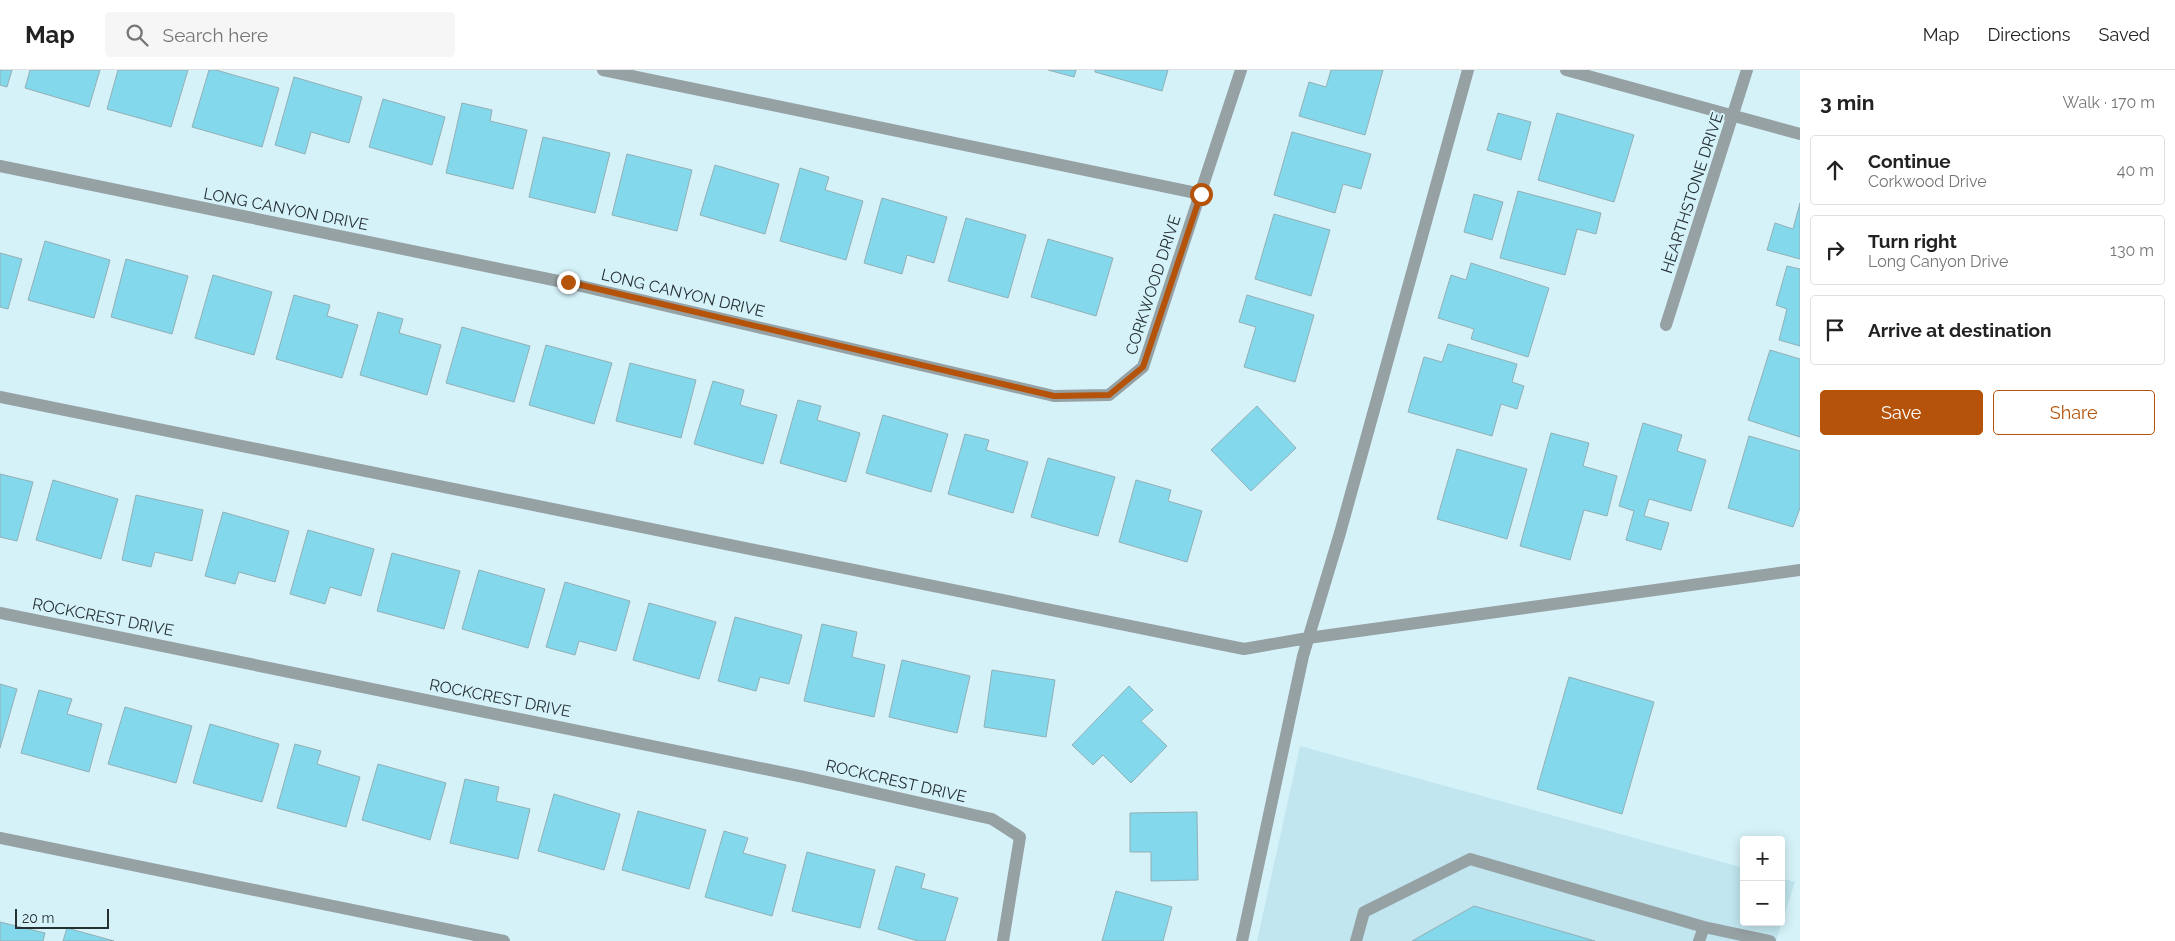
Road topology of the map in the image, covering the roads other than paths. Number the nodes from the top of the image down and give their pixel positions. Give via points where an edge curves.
1 (603, 70) edge
2 (1241, 70) edge
3 (1468, 70) edge
4 (1566, 70) edge
5 (1747, 70) edge
6 (1734, 116) junction
7 (1800, 134) edge
8 (0, 166) edge
9 (1201, 194) junction
10 (1666, 325) dead end
11 (1143, 367) joint
12 (0, 397) edge
13 (1800, 570) edge
14 (0, 613) edge
15 (1308, 638) junction
16 (0, 838) edge
17 (1704, 927) junction
18 (504, 941) edge
19 (1003, 941) edge
20 (1242, 941) edge
21 (1356, 941) edge
22 (1700, 941) edge
23 (1770, 941) edge

1 - 9 street
2 - 9 street, CORKWOOD DRIVE
3 - 15 street
4 - 6 street
5 - 6 street, HEARTHSTONE DRIVE
6 - 7 street
6 - 10 street, HEARTHSTONE DRIVE
8 - 11 street, LONG CANYON DRIVE via 568,282 1054,396 1109,395
9 - 11 street, CORKWOOD DRIVE
12 - 15 street via 1244,649
13 - 15 street
14 - 19 street, ROCKCREST DRIVE via 794,774 992,819 1020,837
15 - 20 street
16 - 18 street
17 - 21 street via 1470,859 1364,912
17 - 22 street
17 - 23 street

